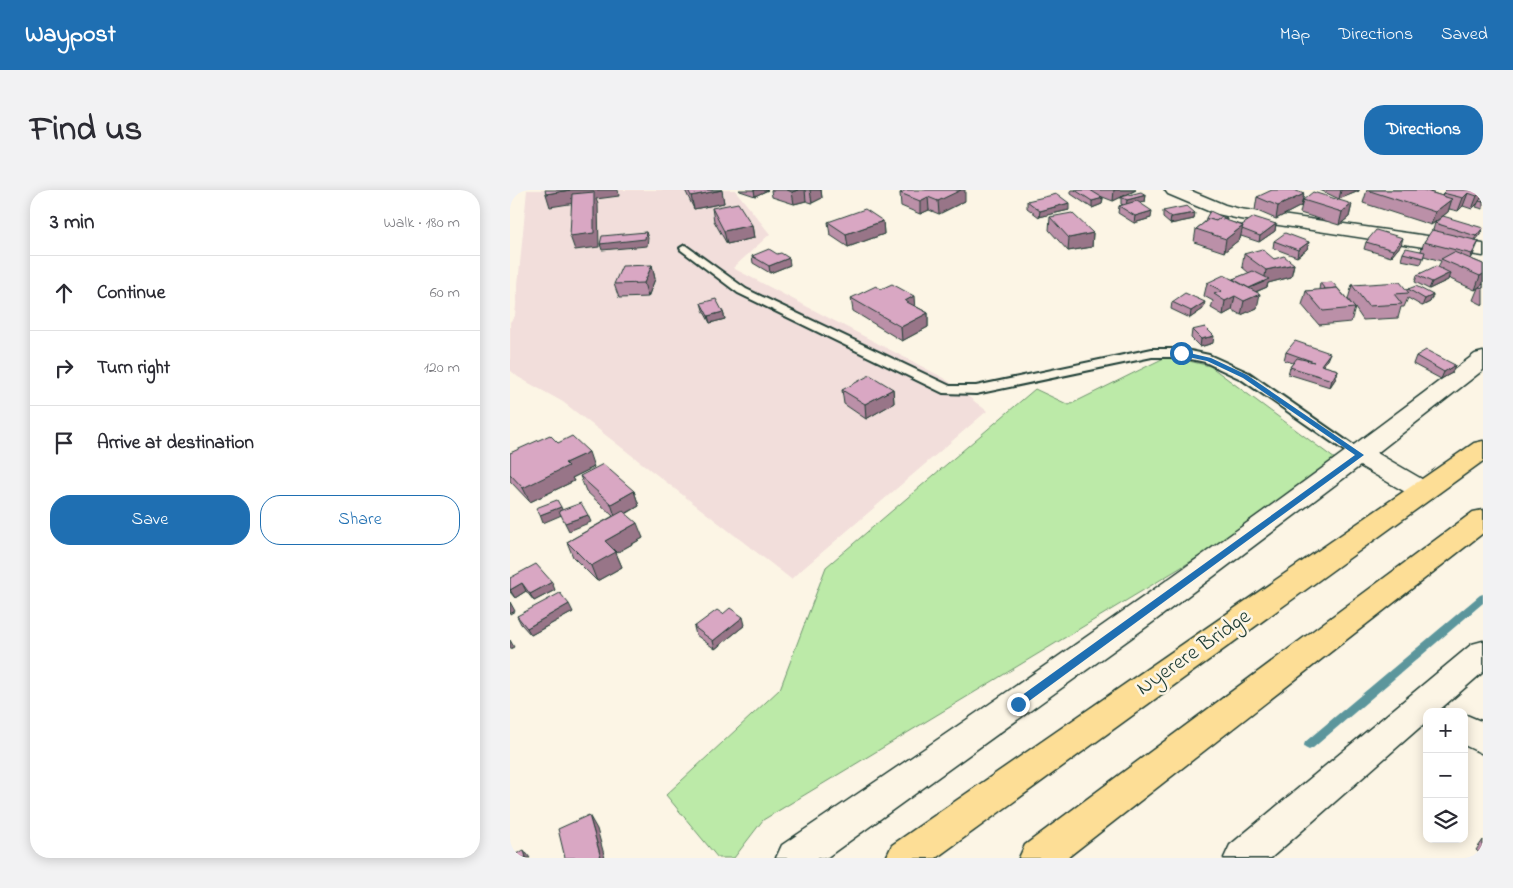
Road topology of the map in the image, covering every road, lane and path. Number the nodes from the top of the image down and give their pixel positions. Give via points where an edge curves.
1 (1174, 190) edge
2 (685, 248) dead end
3 (1483, 250) edge
4 (1483, 359) edge
5 (1483, 449) edge
6 (1360, 455) junction
7 (1423, 491) junction
8 (1483, 519) edge
9 (1483, 653) edge
10 (1429, 708) edge
11 (1423, 713) edge
12 (1468, 730) edge
13 (1483, 739) edge
14 (795, 858) edge
15 (905, 858) edge
16 (1038, 858) edge
17 (1243, 858) edge

1 - 3 street via 1240,214
2 - 6 lane via 742,291 948,390 976,390 1152,353 1181,353 1209,359 1245,376
4 - 6 street
5 - 7 main road, Nyerere Bridge
6 - 7 street
6 - 14 street via 1018,704
7 - 15 main road, Nyerere Bridge
8 - 16 main road
9 - 10 street
11 - 17 street
12 - 13 street

